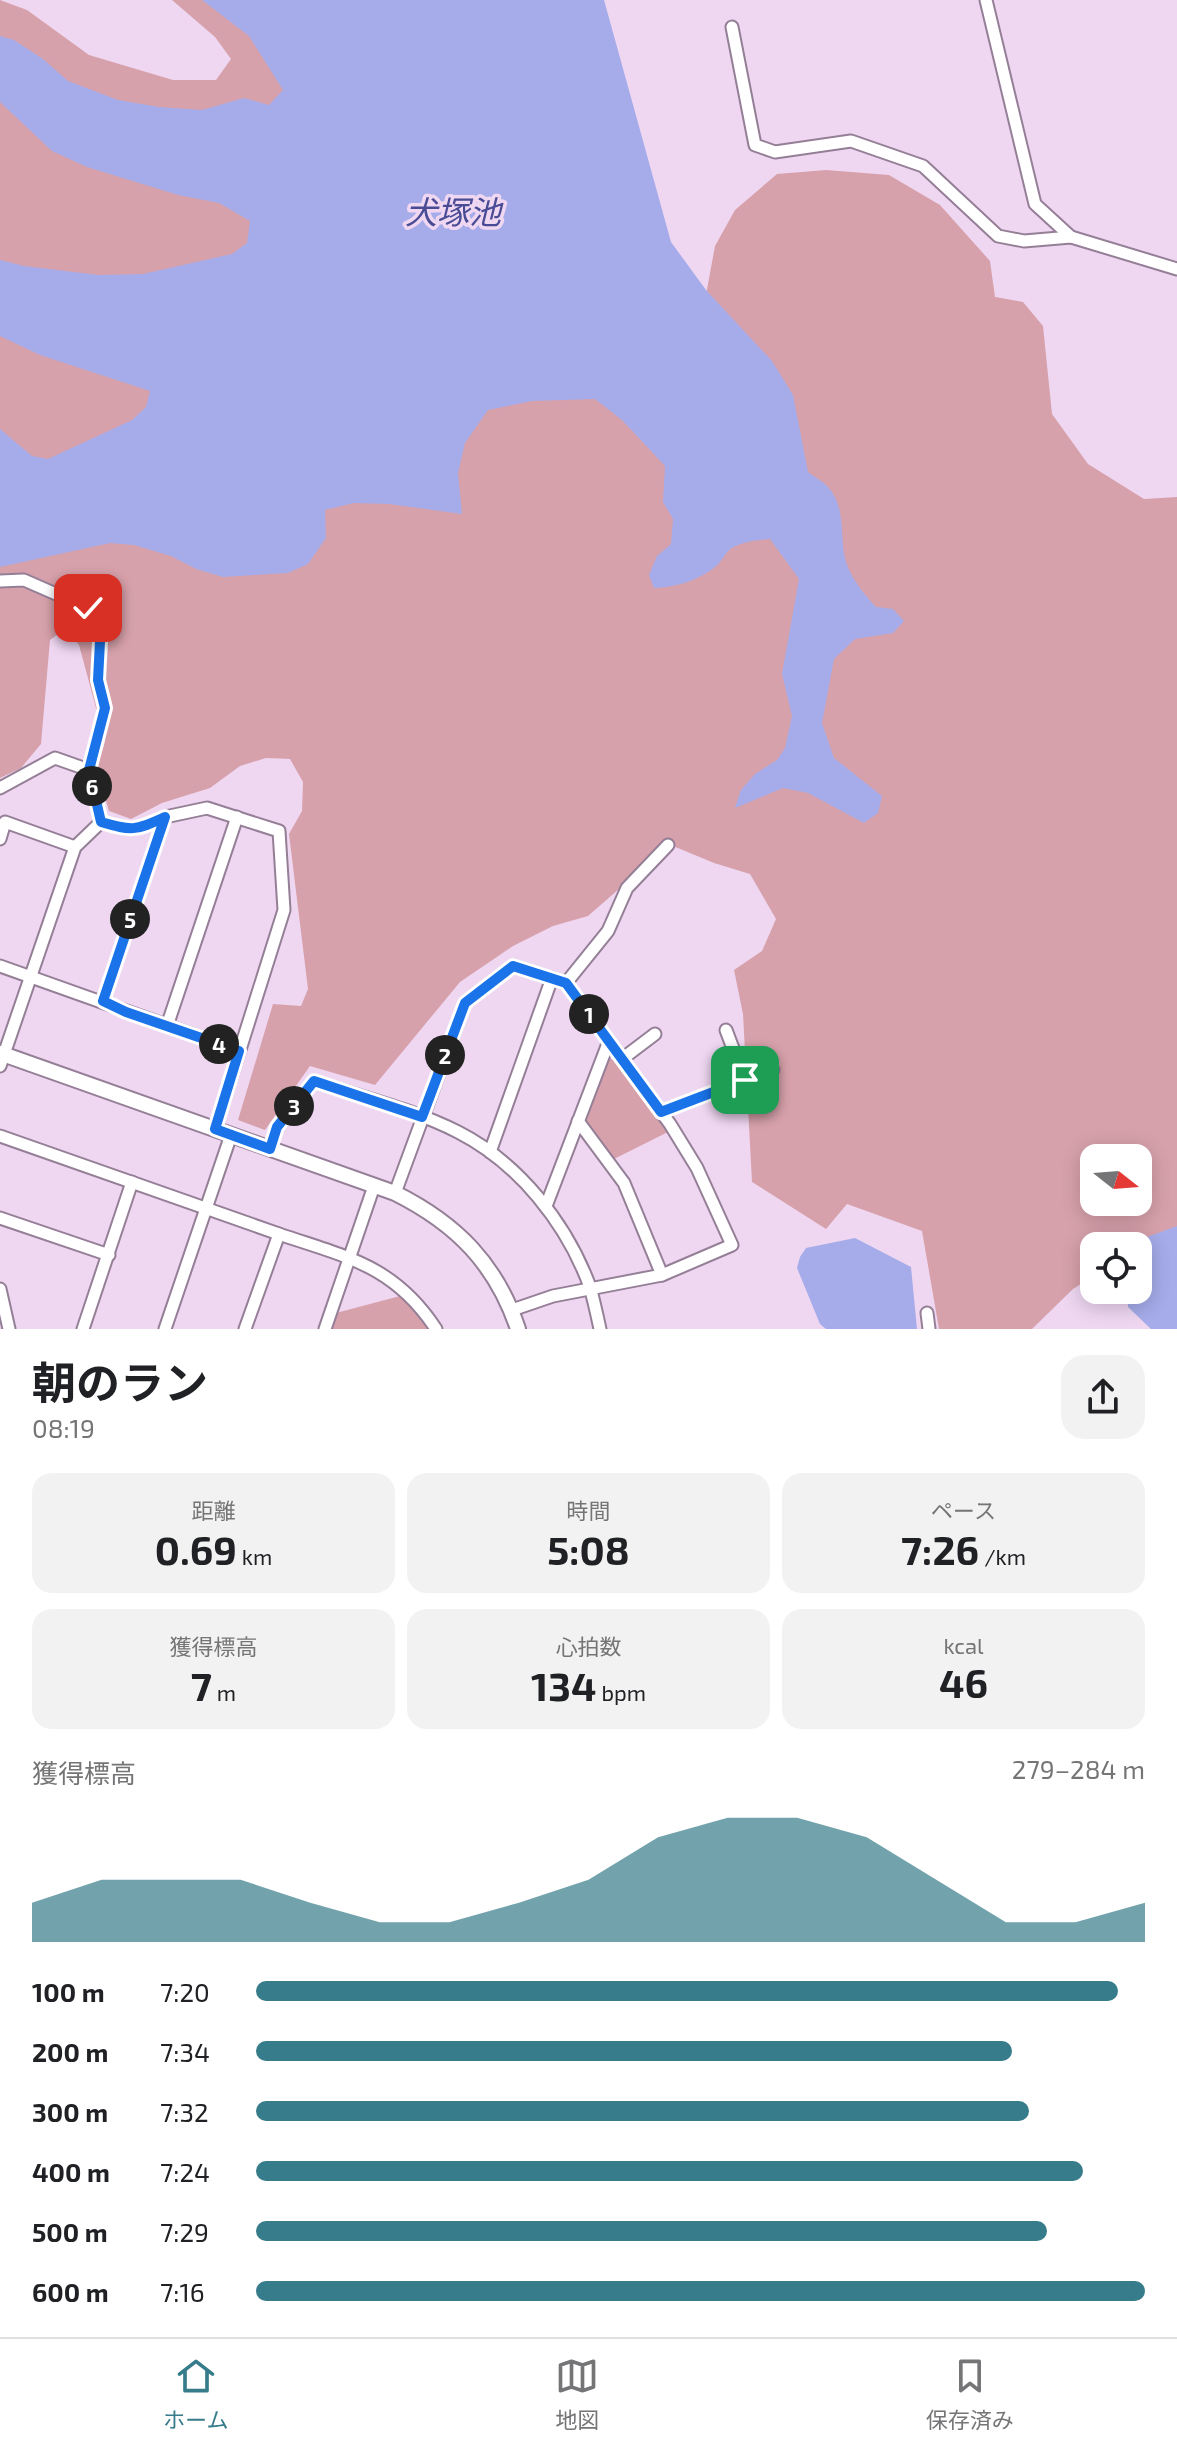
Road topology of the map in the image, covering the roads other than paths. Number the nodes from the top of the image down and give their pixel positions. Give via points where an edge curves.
1 (986, 0) edge
2 (732, 27) dead end
3 (1071, 237) junction
4 (1177, 269) edge
5 (0, 581) edge
6 (89, 770) junction
7 (0, 788) edge
8 (165, 817) junction
9 (237, 817) junction
10 (3, 821) edge
11 (101, 822) junction
12 (0, 839) edge
13 (668, 845) dead end
14 (75, 847) junction
15 (0, 966) edge
16 (32, 977) junction
17 (552, 978) junction
18 (566, 983) junction
19 (103, 1001) junction
20 (167, 1026) junction
21 (726, 1030) dead end
22 (655, 1034) dead end
23 (609, 1041) junction
24 (239, 1051) junction
25 (1, 1058) edge
26 (622, 1059) junction
27 (773, 1070) dead end
28 (745, 1080) junction
29 (661, 1112) junction
30 (422, 1117) junction
31 (578, 1121) junction
32 (215, 1129) junction
33 (231, 1135) junction
34 (0, 1136) edge
35 (270, 1149) junction
36 (490, 1152) junction
37 (132, 1182) junction
38 (374, 1186) junction
39 (395, 1193) junction
40 (546, 1206) junction
41 (207, 1209) junction
42 (0, 1218) edge
43 (279, 1234) junction
44 (109, 1255) junction
45 (350, 1259) junction
46 (662, 1275) junction
47 (0, 1289) edge
48 (590, 1289) junction
49 (512, 1310) junction
50 (927, 1313) dead end
51 (9, 1329) edge
52 (83, 1329) edge
53 (165, 1329) edge
54 (245, 1329) edge
55 (325, 1329) edge
56 (436, 1329) edge
57 (518, 1329) edge
58 (600, 1329) edge
59 (929, 1329) edge

1 - 3 street via 1035,204
2 - 3 street via 755,145 775,152 851,141 923,166 998,236 1024,241
3 - 4 street
5 - 6 street via 24,580 88,608 101,622 98,680 105,708
6 - 7 street via 55,758
6 - 11 street
8 - 9 street via 207,808
8 - 11 street via 127,830
8 - 19 street
9 - 20 street
9 - 24 street via 279,831 284,910
10 - 12 street
10 - 14 street
11 - 14 street
13 - 18 street via 627,888 608,931
14 - 16 street
15 - 16 street
16 - 19 street
16 - 25 street
17 - 18 street
17 - 30 street via 513,966 465,1003
17 - 36 street
18 - 23 street
19 - 20 street
20 - 24 street
21 - 28 street
22 - 26 street
23 - 26 street
23 - 31 street
24 - 32 street
25 - 32 street
26 - 29 street
27 - 28 street
28 - 29 street
29 - 46 street via 697,1168 732,1245
30 - 35 street via 314,1081 277,1127
30 - 36 street
30 - 39 street
31 - 40 street
31 - 46 street via 624,1183
32 - 33 street
33 - 35 street
33 - 41 street
34 - 37 street
35 - 38 street
36 - 40 street
37 - 41 street
37 - 44 street
38 - 39 street
38 - 45 street
39 - 49 street via 426,1209 469,1246
40 - 48 street
41 - 43 street
41 - 53 street
42 - 44 street
43 - 45 street
43 - 54 street
44 - 52 street
45 - 55 street
45 - 56 street via 406,1290
46 - 48 street
47 - 51 street
48 - 49 street
48 - 58 street
49 - 57 street
50 - 59 street

